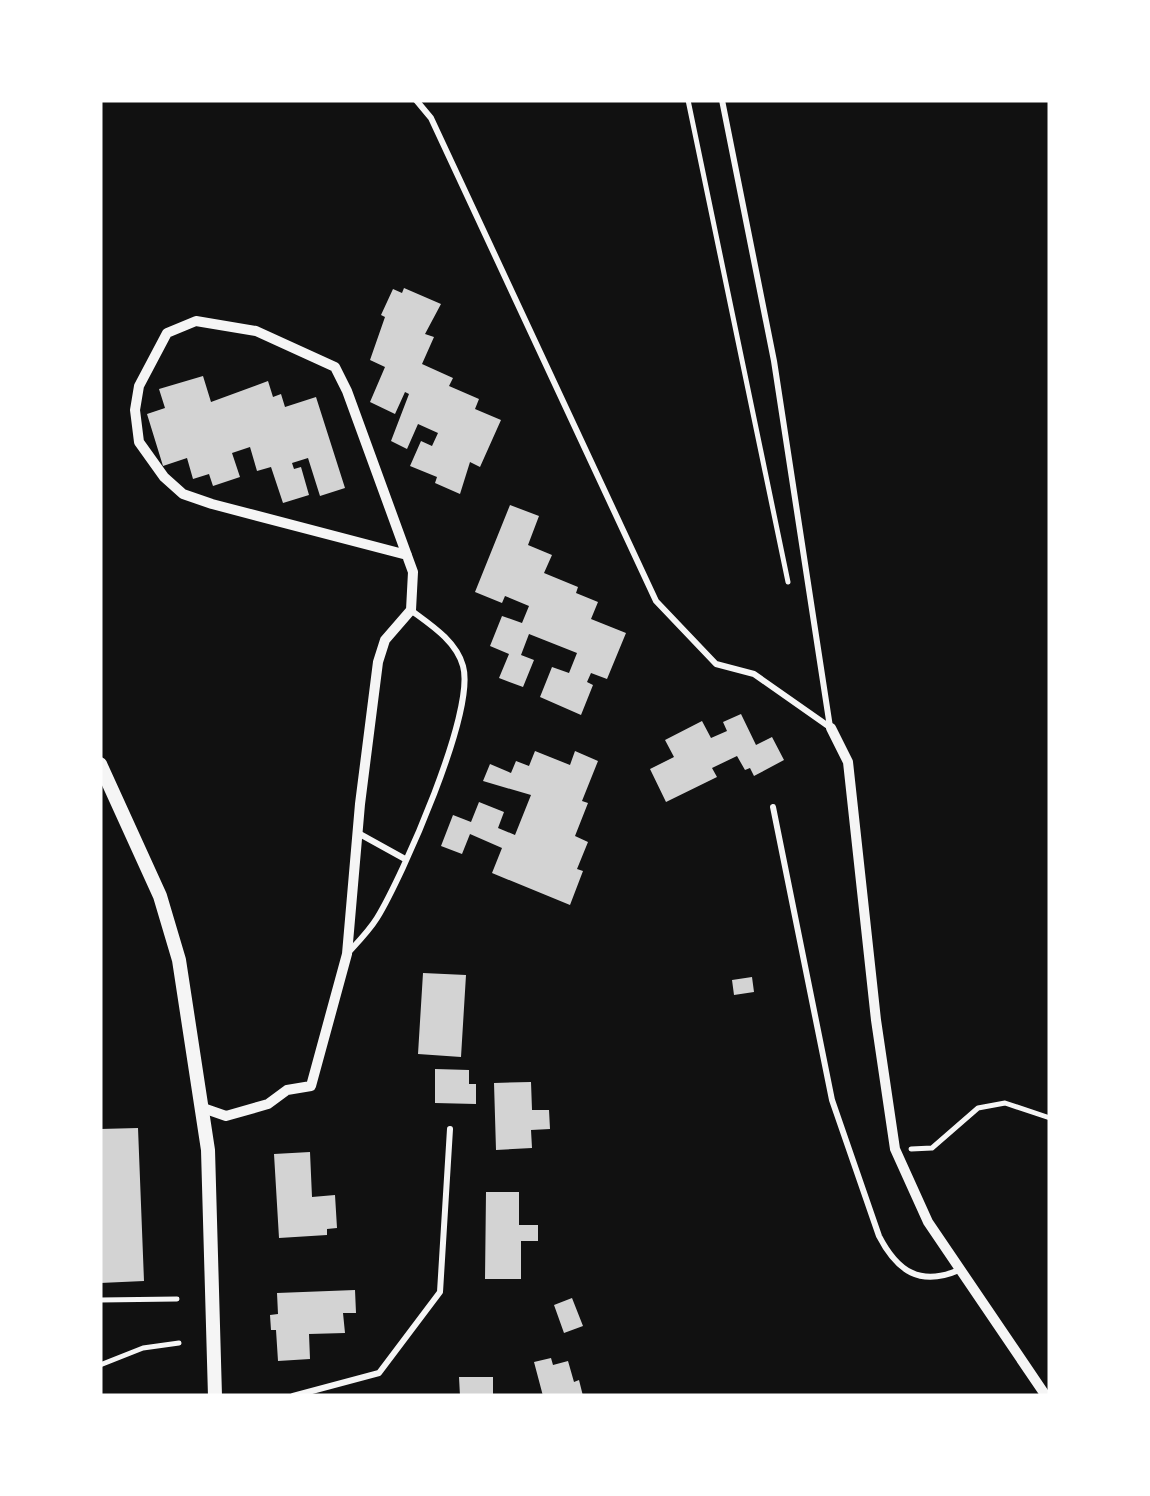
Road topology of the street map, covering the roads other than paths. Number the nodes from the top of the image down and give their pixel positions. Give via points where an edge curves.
1 (416, 100) edge
2 (722, 100) edge
3 (407, 555) junction
4 (411, 610) junction
5 (830, 728) junction
6 (100, 764) edge
7 (773, 807) dead end
8 (358, 833) junction
9 (406, 859) junction
10 (347, 954) junction
11 (203, 1108) junction
12 (450, 1129) dead end
13 (960, 1270) junction
14 (215, 1396) edge
15 (293, 1396) edge
16 (1046, 1396) edge

1 - 5 lane via 432,118 656,600 716,664 754,674
2 - 5 lane via 774,361
3 - 3 street via 335,367 256,331 196,320 167,333 139,386 135,410 139,442 164,477 184,494 245,515
3 - 4 street
4 - 8 street via 385,640 378,662
4 - 9 lane via 442,633 463,666 462,706
5 - 13 street via 848,762 895,1149 928,1222
6 - 11 street via 160,896 180,960
7 - 13 lane via 832,1100 880,1236 907,1272 943,1277
8 - 9 lane
8 - 10 street
9 - 10 lane via 376,920
10 - 11 street via 312,1086 226,1116
11 - 14 street
12 - 15 lane via 440,1292 379,1373
13 - 16 street

